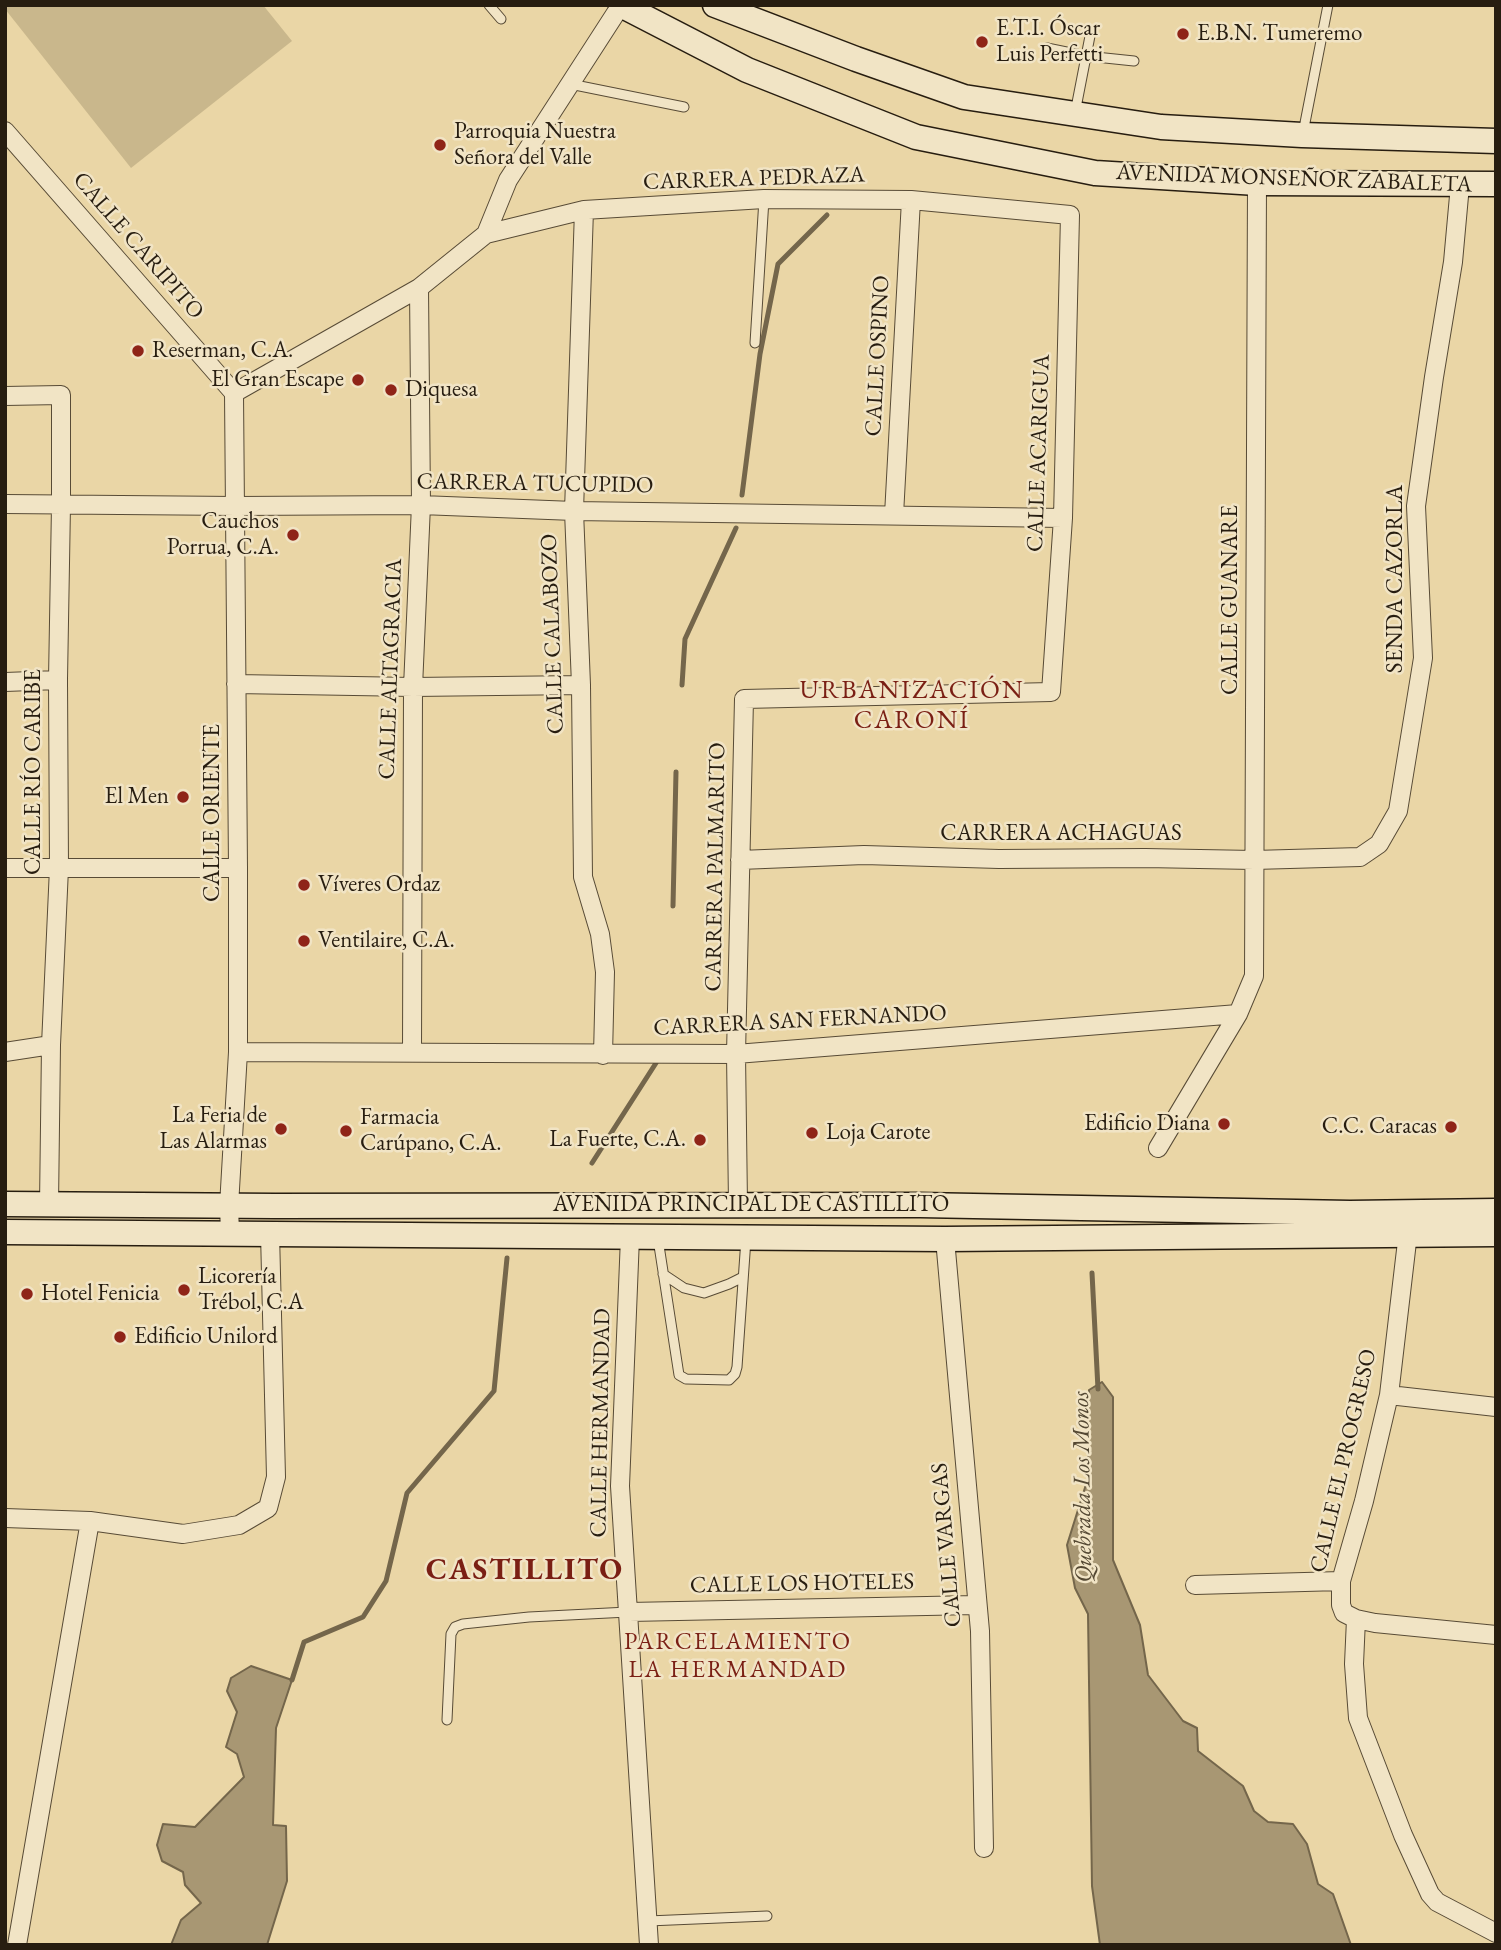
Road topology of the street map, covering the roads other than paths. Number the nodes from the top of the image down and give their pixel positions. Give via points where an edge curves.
1 (489, 5) edge
2 (621, 5) edge
3 (715, 5) edge
4 (1328, 5) edge
5 (501, 19) dead end
6 (1090, 36) dead end
7 (1047, 48) dead end
8 (1086, 56) junction
9 (1134, 61) dead end
10 (570, 84) junction
11 (684, 107) dead end
12 (1075, 115) junction
13 (5, 131) edge
14 (1496, 133) edge
15 (1302, 135) junction
16 (1470, 141) junction
17 (1496, 141) edge
18 (1257, 183) junction
19 (1496, 184) edge
20 (1460, 185) junction
21 (764, 199) junction
22 (911, 200) junction
23 (583, 210) junction
24 (1070, 215) joint
25 (486, 234) junction
26 (419, 288) junction
27 (755, 343) dead end
28 (234, 393) junction
29 (5, 396) edge
30 (5, 504) edge
31 (61, 505) junction
32 (421, 505) junction
33 (236, 506) junction
34 (574, 511) junction
35 (894, 515) junction
36 (1063, 518) junction
37 (58, 680) junction
38 (5, 682) edge
39 (236, 684) junction
40 (581, 685) junction
41 (413, 687) junction
42 (744, 699) joint
43 (1378, 844) joint
44 (740, 860) junction
45 (1254, 860) junction
46 (5, 868) edge
47 (59, 868) junction
48 (238, 868) junction
49 (1238, 1014) junction
50 (51, 1045) junction
51 (5, 1052) edge
52 (238, 1052) junction
53 (412, 1052) junction
54 (736, 1054) junction
55 (603, 1055) junction
56 (1158, 1148) dead end
57 (5, 1205) edge
58 (49, 1205) junction
59 (738, 1205) junction
60 (229, 1206) junction
61 (1496, 1211) edge
62 (5, 1232) edge
63 (230, 1233) junction
64 (270, 1233) junction
65 (1408, 1233) junction
66 (1496, 1234) edge
67 (630, 1237) junction
68 (746, 1237) junction
69 (657, 1238) junction
70 (945, 1239) junction
71 (663, 1274) junction
72 (743, 1277) junction
73 (1389, 1395) junction
74 (1496, 1407) edge
75 (5, 1518) edge
76 (90, 1521) junction
77 (1341, 1581) junction
78 (1195, 1585) dead end
79 (976, 1605) junction
80 (629, 1612) junction
81 (1356, 1619) junction
82 (1496, 1635) edge
83 (447, 1720) dead end
84 (984, 1848) dead end
85 (766, 1916) dead end
86 (648, 1921) junction
87 (1496, 1933) edge
88 (17, 1945) edge
89 (649, 1945) edge

1 - 5 lane
2 - 10 street
2 - 18 main road, AVENIDA MONSEÑOR ZABALETA via 747,70 916,137 1095,173
3 - 12 main road, AVENIDA MONSEÑOR ZABALETA via 964,97
4 - 15 lane
6 - 8 lane
7 - 8 lane
8 - 9 lane
8 - 12 lane
10 - 11 lane
10 - 25 street via 508,180
12 - 15 main road, AVENIDA MONSEÑOR ZABALETA via 1161,127
13 - 28 street, CALLE CARIPITO
14 - 16 street
15 - 16 main road, AVENIDA MONSEÑOR ZABALETA
16 - 17 main road, AVENIDA MONSEÑOR ZABALETA
18 - 20 main road, AVENIDA MONSEÑOR ZABALETA
18 - 45 street, CALLE GUANARE
19 - 20 main road, AVENIDA MONSEÑOR ZABALETA
20 - 43 street, SENDA CAZORLA via 1453,262 1416,506 1423,658 1398,811
21 - 22 street, CARRERA PEDRAZA
21 - 23 street, CARRERA PEDRAZA
21 - 27 lane
22 - 24 street, CARRERA PEDRAZA
22 - 35 street, CALLE OSPINO
23 - 25 street, CARRERA PEDRAZA
23 - 34 street, CALLE CALABOZO
24 - 36 street, CALLE ACARIGUA
25 - 26 street, CARRERA PEDRAZA
26 - 28 street, CARRERA PEDRAZA
26 - 32 street, CALLE ALTAGRACIA
28 - 33 street, CALLE ORIENTE
29 - 31 street, CALLE RÍO CARIBE via 61,395
30 - 31 street, CARRERA TUCUPIDO
31 - 33 street, CARRERA TUCUPIDO
31 - 37 street, CALLE RÍO CARIBE
32 - 33 street, CARRERA TUCUPIDO
32 - 34 street, CARRERA TUCUPIDO
32 - 41 street, CALLE ALTAGRACIA
33 - 39 street, CALLE ORIENTE
34 - 35 street, CARRERA TUCUPIDO
34 - 40 street, CALLE CALABOZO
35 - 36 street, CARRERA TUCUPIDO
36 - 42 street, CALLE ACARIGUA via 1051,692
37 - 38 street
37 - 47 street, CALLE RÍO CARIBE
39 - 41 street
39 - 48 street, CALLE ORIENTE
40 - 41 street
40 - 55 street, CALLE CALABOZO via 583,877 600,934 605,972
41 - 53 street, CALLE ALTAGRACIA
42 - 44 street, CARRERA PALMARITO
43 - 45 street, CARRERA ACHAGUAS via 1360,857
44 - 45 street, CARRERA ACHAGUAS via 864,855
44 - 54 street, CARRERA PALMARITO
45 - 49 street, CALLE GUANARE via 1254,976
46 - 47 street
47 - 48 street
47 - 50 street, CALLE RÍO CARIBE
48 - 52 street, CALLE ORIENTE
49 - 54 street, CARRERA SAN FERNANDO
49 - 56 street, CALLE GUANARE
50 - 51 street
50 - 58 street, CALLE RÍO CARIBE
52 - 53 street, CARRERA SAN FERNANDO
52 - 60 street, CALLE ORIENTE
53 - 55 street, CARRERA SAN FERNANDO
54 - 55 street, CARRERA SAN FERNANDO
54 - 59 street, CARRERA PALMARITO
57 - 58 main road, AVENIDA PRINCIPAL DE CASTILLITO
58 - 60 main road, AVENIDA PRINCIPAL DE CASTILLITO
59 - 60 main road, AVENIDA PRINCIPAL DE CASTILLITO
59 - 61 main road, AVENIDA PRINCIPAL DE CASTILLITO
60 - 63 street, CALLE ORIENTE
62 - 63 main road, AVENIDA PRINCIPAL DE CASTILLITO
63 - 64 main road, AVENIDA PRINCIPAL DE CASTILLITO
64 - 67 main road, AVENIDA PRINCIPAL DE CASTILLITO
64 - 76 street via 276,1477 268,1508 239,1525 183,1534
65 - 66 main road, AVENIDA PRINCIPAL DE CASTILLITO
65 - 70 main road, AVENIDA PRINCIPAL DE CASTILLITO
65 - 73 street, CALLE EL PROGRESO
67 - 69 main road, AVENIDA PRINCIPAL DE CASTILLITO
67 - 80 street, CALLE HERMANDAD via 620,1486
68 - 69 main road, AVENIDA PRINCIPAL DE CASTILLITO
68 - 70 main road, AVENIDA PRINCIPAL DE CASTILLITO
68 - 72 lane
69 - 71 lane
70 - 79 street, CALLE VARGAS
71 - 72 lane via 684,1289 704,1293
71 - 72 lane via 677,1367 686,1379 729,1380 736,1374
73 - 74 street
73 - 77 street, CALLE EL PROGRESO
75 - 76 street
76 - 88 street
77 - 78 street
77 - 81 street, CALLE EL PROGRESO via 1344,1613
79 - 80 street, CALLE LOS HOTELES
79 - 84 street, CALLE VARGAS
80 - 83 lane via 529,1617 455,1627
80 - 86 street, CALLE HERMANDAD
81 - 82 street
81 - 87 street via 1358,1718 1403,1835 1433,1899
85 - 86 lane
86 - 89 street, CALLE HERMANDAD

